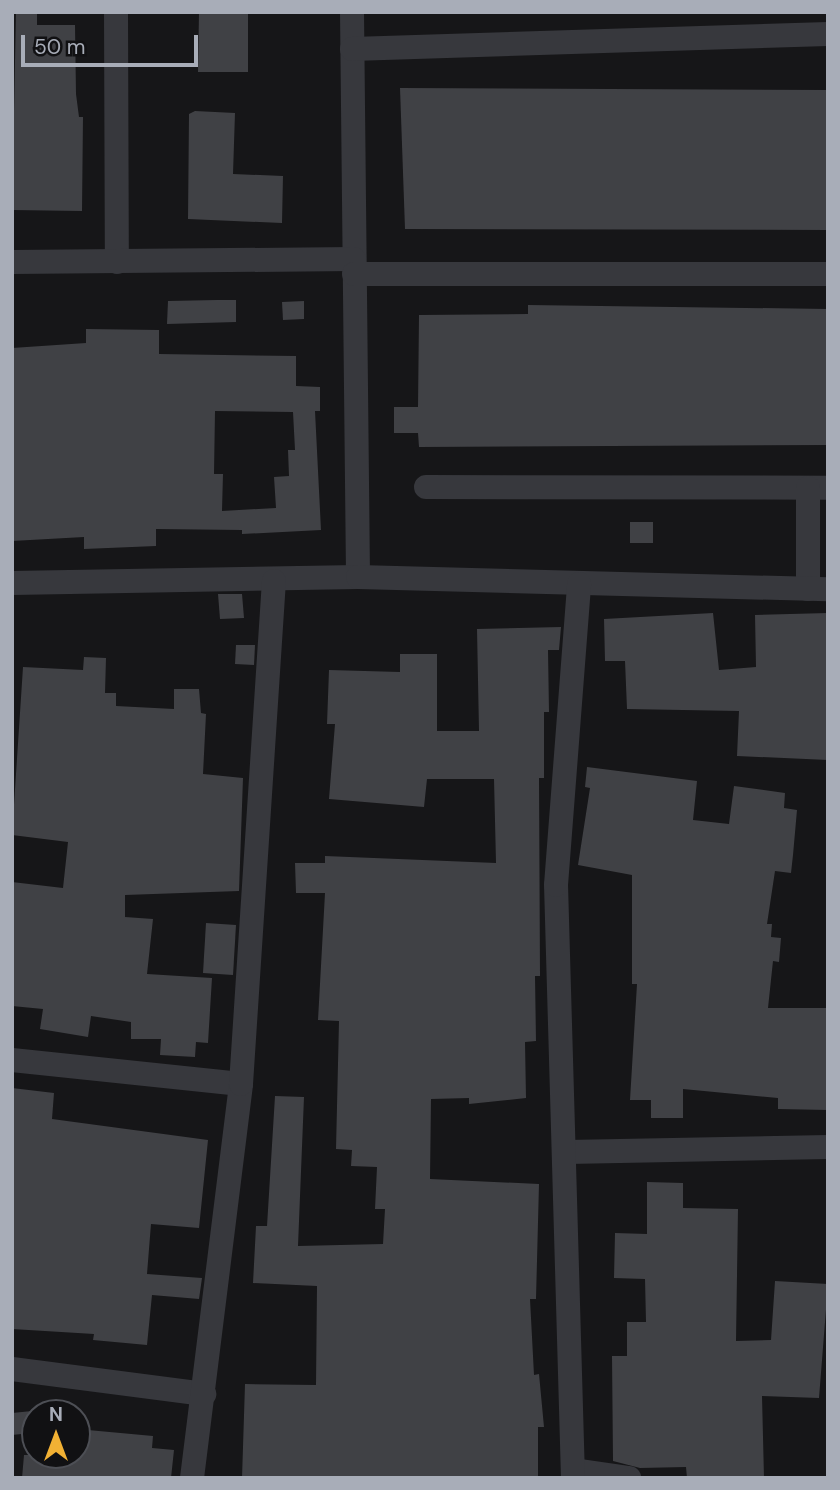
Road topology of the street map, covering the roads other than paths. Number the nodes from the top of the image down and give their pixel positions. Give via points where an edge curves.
1 (116, 12) edge
2 (352, 12) edge
3 (828, 34) edge
4 (352, 49) junction
5 (12, 262) edge
6 (117, 262) junction
7 (354, 267) junction
8 (828, 274) edge
9 (426, 487) dead end
10 (818, 488) edge
11 (358, 577) junction
12 (275, 581) junction
13 (12, 583) edge
14 (579, 584) junction
15 (818, 589) edge
16 (12, 1060) edge
17 (241, 1084) junction
18 (828, 1147) edge
19 (567, 1152) junction
20 (12, 1370) edge
21 (204, 1394) junction
22 (574, 1474) edge
23 (192, 1478) edge
24 (629, 1478) edge

1 - 6 street
2 - 4 street
3 - 4 street
4 - 7 street
5 - 6 street
6 - 7 street
7 - 8 street
7 - 11 street
9 - 10 street
10 - 15 street
11 - 12 street
11 - 14 street
12 - 13 street
12 - 17 street
14 - 15 street
14 - 19 street via 556,885
16 - 17 street
17 - 21 street
18 - 19 street
19 - 22 street
20 - 21 street
21 - 23 street
22 - 24 street

